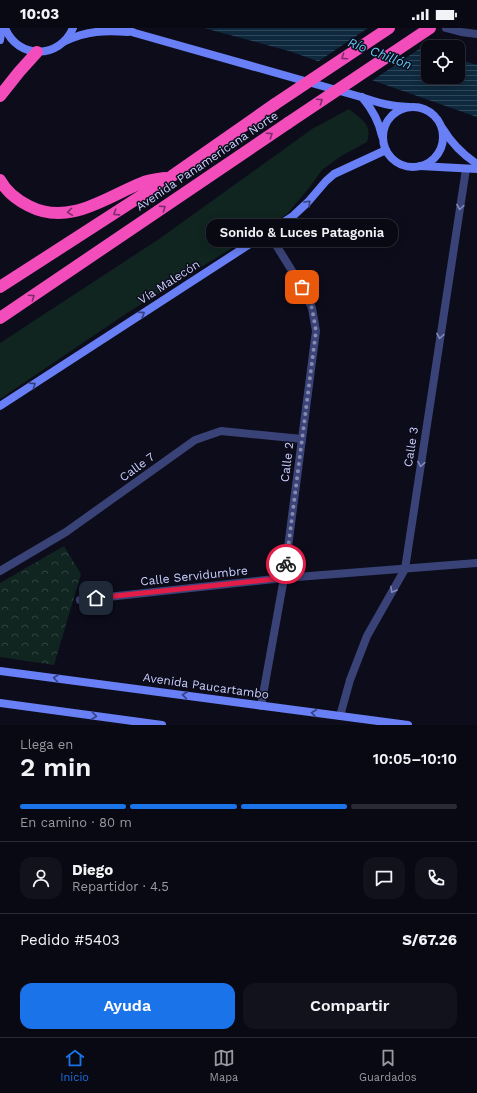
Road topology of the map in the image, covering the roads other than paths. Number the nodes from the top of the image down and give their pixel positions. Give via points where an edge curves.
1 (2, 28) edge
2 (5, 28) edge
3 (73, 28) edge
4 (122, 28) edge
5 (389, 28) edge
6 (430, 28) edge
7 (446, 28) edge
8 (135, 33) junction
9 (477, 34) edge
10 (0, 40) edge
11 (64, 42) junction
12 (37, 52) junction
13 (0, 96) edge
14 (362, 97) junction
15 (409, 107) junction
16 (440, 123) junction
17 (384, 141) junction
18 (386, 150) junction
19 (477, 164) edge
20 (417, 166) junction
21 (466, 169) junction
22 (477, 169) edge
23 (172, 176) junction
24 (0, 180) edge
25 (268, 232) junction
26 (0, 287) edge
27 (0, 318) edge
28 (0, 406) edge
29 (302, 439) junction
30 (477, 563) edge
31 (405, 569) junction
32 (0, 570) edge
33 (284, 578) junction
34 (80, 600) dead end
35 (0, 671) edge
36 (0, 703) edge
37 (261, 706) junction
38 (340, 716) junction
39 (162, 725) edge
40 (408, 725) edge

1 - 10 main road
2 - 12 main road via 18,45
3 - 11 main road
4 - 8 main road
5 -> 23 highway, Avenida Panamericana Norte, bridge
27 -> 6 highway, Avenida Panamericana Norte, bridge
7 - 9 street
8 - 11 main road via 85,33
8 - 14 main road
11 - 12 main road via 56,48
12 - 13 highway
14 - 15 main road via 380,104
14 - 17 main road via 373,112
15 - 16 main road via 427,110
15 - 17 main road via 392,115 386,123
16 - 19 main road via 453,144
16 - 20 main road via 443,132 439,151 426,164
17 - 18 main road
18 - 20 main road via 399,163
25 -> 18 main road, Vía Malecón via 302,209 334,174
20 - 21 main road
21 - 22 main road
21 -> 31 street, Calle 3
23 -> 24 highway via 146,181 89,207 66,213 45,212 27,205 11,194
23 -> 26 highway, Avenida Panamericana Norte
28 -> 25 main road, Vía Malecón
25 - 29 street, Calle 2 via 302,287 312,308 316,331
29 - 32 street, Calle 7 via 221,431 195,440 66,532
29 - 33 street, Calle 2
30 - 31 street, Calle Servidumbre
31 - 33 street, Calle Servidumbre
31 -> 38 street, Calle 3 via 367,636 350,680
33 - 34 street, Calle Servidumbre
33 - 37 street, Calle 2
37 -> 35 main road, Avenida Paucartambo
36 -> 39 main road
38 -> 37 main road, Avenida Paucartambo
38 - 40 main road, Avenida Paucartambo

